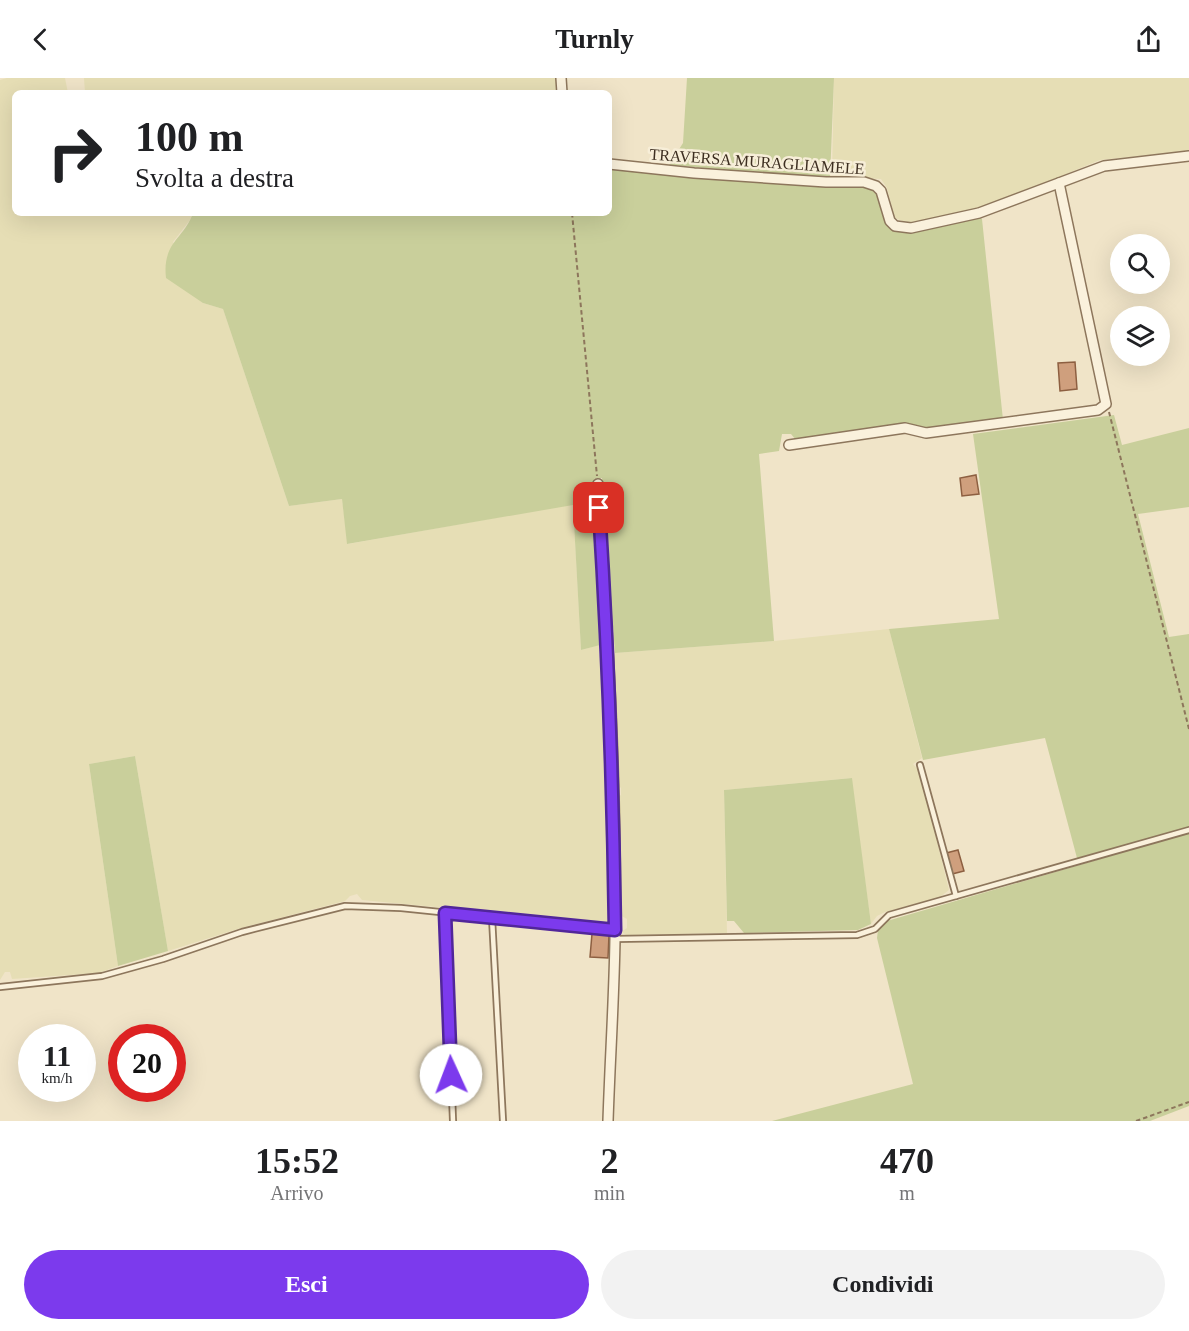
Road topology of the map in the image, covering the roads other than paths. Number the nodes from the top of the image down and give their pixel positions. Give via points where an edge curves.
1 (1189, 156) edge
2 (612, 164) edge
3 (1059, 183) junction
4 (789, 445) dead end
5 (598, 484) road end
6 (920, 765) dead end
7 (1189, 830) edge
8 (956, 896) junction
9 (445, 913) junction
10 (492, 918) junction
11 (615, 935) junction
12 (0, 987) edge
13 (453, 1121) edge
14 (503, 1121) edge
15 (608, 1121) edge

1 - 3 street, TRAVERSA MURAGLIAMELE via 1118,163
2 - 3 street, TRAVERSA MURAGLIAMELE via 864,182 881,191 895,226 910,228 979,213
3 - 4 street via 1106,404 1098,410 926,433 905,428
5 - 11 street via 609,659
6 - 8 lane
7 - 8 lane
8 - 11 lane via 889,915 875,929 857,935
9 - 10 lane
9 - 12 lane via 345,906 242,932 102,976
9 - 13 lane
10 - 11 lane
10 - 14 lane
11 - 15 street

